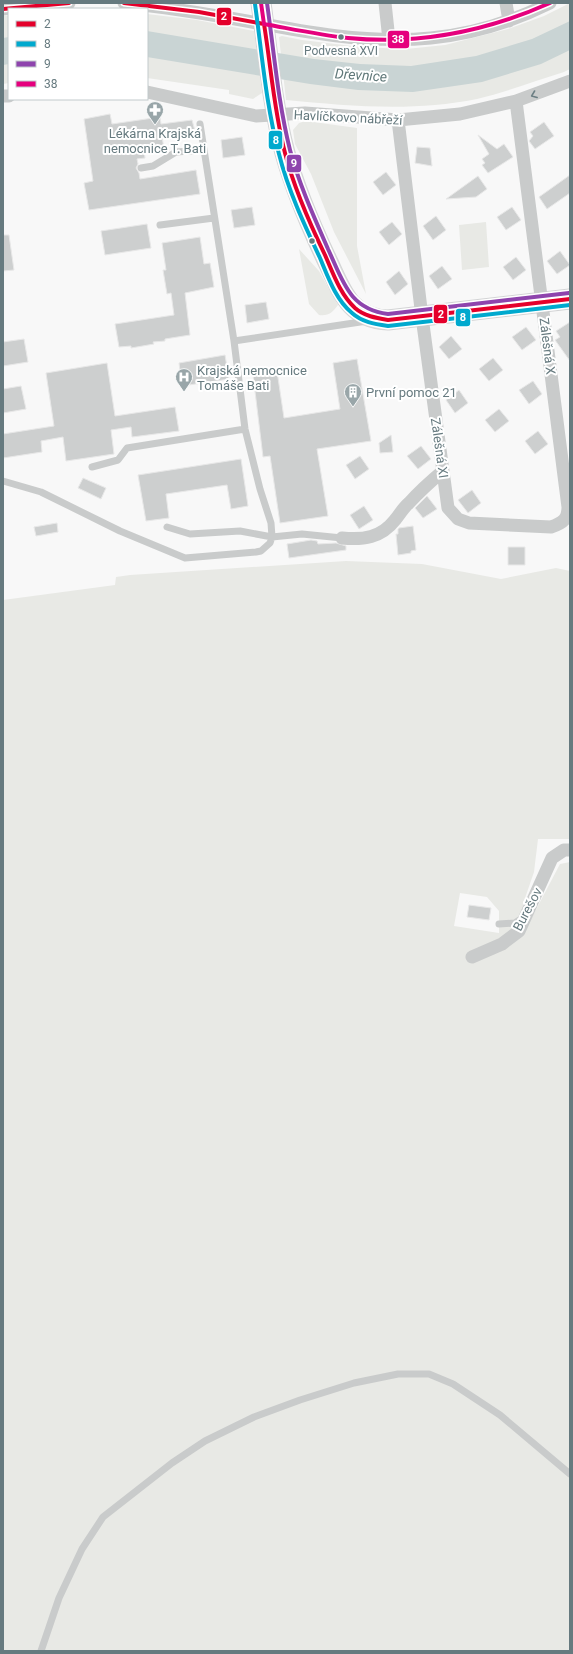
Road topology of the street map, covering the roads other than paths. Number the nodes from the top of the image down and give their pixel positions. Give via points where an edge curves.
1 (69, 3) edge
2 (124, 3) edge
3 (261, 3) edge
4 (385, 3) edge
5 (506, 3) edge
6 (550, 3) edge
7 (14, 8) edge
8 (509, 21) junction
9 (265, 30) junction
10 (390, 40) junction
11 (570, 81) edge
12 (148, 92) edge
13 (516, 101) junction
14 (276, 108) junction
15 (398, 120) junction
16 (200, 124) dead end
17 (204, 150) junction
18 (141, 168) dead end
19 (214, 218) junction
20 (160, 225) dead end
21 (570, 299) edge
22 (542, 303) junction
23 (422, 317) junction
24 (379, 319) junction
25 (234, 341) junction
26 (244, 429) junction
27 (92, 467) dead end
28 (443, 471) junction
29 (3, 481) edge
30 (566, 519) joint
31 (167, 527) dead end
32 (272, 537) junction
33 (342, 538) joint
34 (570, 850) edge
35 (526, 916) junction
36 (499, 924) dead end
37 (472, 957) dead end
38 (570, 1474) edge
39 (41, 1651) edge

1 - 7 street
2 - 9 street via 199,12
3 - 9 street
4 - 10 street
5 - 8 street
6 - 8 street
8 - 10 street via 433,38
9 - 10 street
9 - 14 street
11 -> 13 street, Havlíčkovo nábřeží
12 - 14 street, Havlíčkovo nábřeží via 244,114 262,116
13 - 15 street, Havlíčkovo nábřeží via 460,114
13 - 22 street, Zálešná X
14 - 15 street, Havlíčkovo nábřeží via 304,113
14 - 24 street via 285,152 300,197 340,286 358,312
15 - 23 street, Zálešná XI
16 - 17 lane
17 - 18 lane via 176,152 153,166
17 - 19 lane
19 - 20 lane
19 - 25 lane
21 - 22 street
22 - 23 street
22 - 30 street, Zálešná X via 568,506
23 - 24 street
23 - 28 street, Zálešná XI
24 - 25 lane
25 - 26 lane
26 - 27 lane via 127,448 118,460
26 - 32 lane via 271,523
28 - 30 street, Zálešná XI via 448,508 463,521 546,527
28 - 33 street via 384,531 366,539
29 - 32 lane via 41,492 120,531 185,558 256,552 265,548
31 - 32 lane via 190,534 240,531
32 - 33 lane via 302,534
34 - 35 street, Burešov via 564,850 552,858
35 - 36 lane via 515,923
35 - 37 street, Burešov via 519,930 502,944
38 - 39 lane via 500,1415 453,1384 429,1374 398,1374 354,1383 300,1400 205,1441 172,1463 103,1518 82,1549 59,1598

